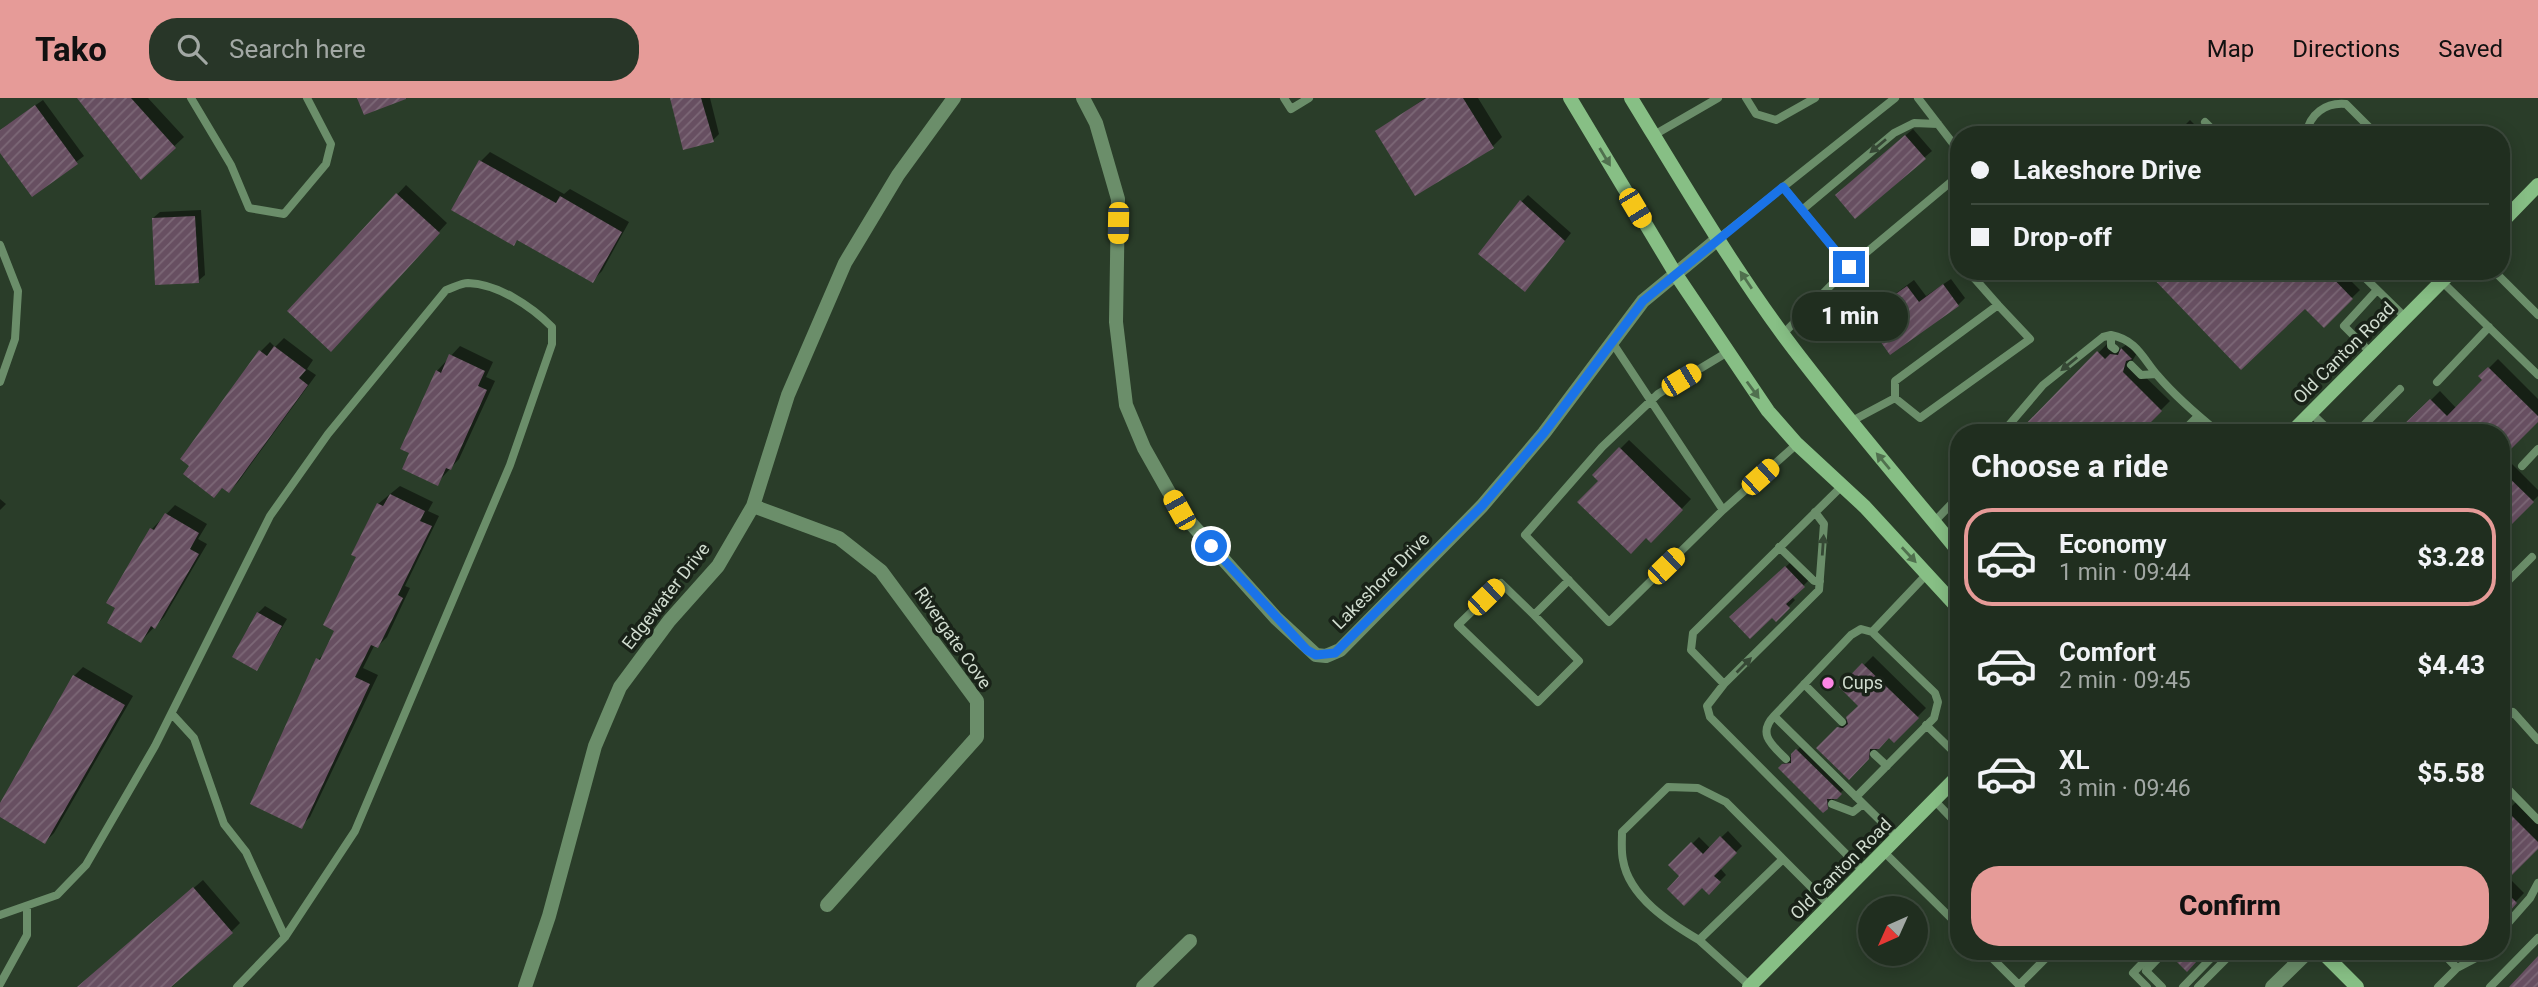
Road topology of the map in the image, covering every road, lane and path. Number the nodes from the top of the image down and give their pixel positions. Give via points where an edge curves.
1 (191, 98) edge
2 (307, 98) edge
3 (954, 98) edge
4 (1083, 98) edge
5 (1284, 98) edge
6 (1309, 98) edge
7 (1570, 98) edge
8 (1631, 98) edge
9 (1717, 98) edge
10 (1746, 98) edge
11 (1815, 98) edge
12 (1895, 98) edge
13 (1918, 98) edge
14 (2205, 122) dead end
15 (1938, 124) junction
16 (2209, 126) edge
17 (2307, 126) edge
18 (2368, 126) edge
19 (1654, 135) junction
20 (1950, 140) edge
21 (1950, 183) edge
22 (2538, 185) edge
23 (1783, 187) junction
24 (1802, 210) junction
25 (2510, 214) edge
26 (1718, 239) junction
27 (0, 245) edge
28 (1849, 267) junction
29 (1675, 273) junction
30 (1976, 280) edge
31 (2367, 280) edge
32 (2443, 280) edge
33 (2450, 280) edge
34 (2503, 280) edge
35 (2377, 290) junction
36 (1998, 305) junction
37 (2538, 314) edge
38 (2406, 318) junction
39 (2489, 327) junction
40 (1783, 334) junction
41 (2111, 335) junction
42 (1612, 342) junction
43 (2115, 349) dead end
44 (1726, 353) junction
45 (2371, 353) junction
46 (2131, 365) dead end
47 (2156, 374) junction
48 (2538, 375) edge
49 (0, 382) edge
50 (2437, 382) dead end
51 (2400, 389) dead end
52 (1895, 398) junction
53 (1651, 400) junction
54 (2311, 413) junction
55 (2198, 416) junction
56 (1850, 422) junction
57 (2010, 424) edge
58 (2190, 424) edge
59 (2208, 424) edge
60 (2300, 424) edge
61 (2323, 424) edge
62 (2365, 424) edge
63 (1797, 444) junction
64 (2538, 449) edge
65 (2522, 466) dead end
66 (1842, 486) junction
67 (1950, 505) edge
68 (753, 506) junction
69 (1723, 510) junction
70 (1815, 512) junction
71 (1934, 522) junction
72 (1950, 541) edge
73 (1779, 547) junction
74 (2532, 557) dead end
75 (1927, 574) junction
76 (2510, 579) edge
77 (1569, 580) junction
78 (1820, 581) junction
79 (1950, 599) edge
80 (1534, 615) junction
81 (1872, 632) junction
82 (1724, 684) junction
83 (1804, 684) junction
84 (172, 714) junction
85 (2510, 715) edge
86 (1774, 716) junction
87 (1842, 722) dead end
88 (1926, 725) junction
89 (2538, 740) edge
90 (1950, 748) edge
91 (1874, 754) dead end
92 (1786, 760) dead end
93 (1886, 766) junction
94 (1950, 784) edge
95 (2510, 791) edge
96 (1856, 797) junction
97 (1935, 800) junction
98 (1832, 804) dead end
99 (1863, 804) junction
100 (1950, 816) edge
101 (2538, 820) edge
102 (1898, 839) junction
103 (1885, 853) junction
104 (1783, 859) junction
105 (1865, 873) junction
106 (2538, 883) edge
107 (827, 905) dead end
108 (27, 906) junction
109 (1830, 907) junction
110 (0, 915) edge
111 (1950, 917) edge
112 (2510, 921) edge
113 (285, 937) junction
114 (2538, 938) edge
115 (1190, 940) dead end
116 (1699, 940) junction
117 (1994, 960) edge
118 (2045, 960) edge
119 (2145, 960) edge
120 (2156, 960) edge
121 (2209, 960) edge
122 (2225, 960) edge
123 (2300, 960) edge
124 (2330, 960) edge
125 (2449, 960) edge
126 (2472, 960) edge
127 (2457, 968) junction
128 (0, 984) edge
129 (2020, 986) edge
130 (237, 987) edge
131 (525, 987) edge
132 (1143, 987) edge
133 (1749, 987) edge
134 (2147, 987) edge
135 (2162, 987) edge
136 (2183, 987) edge
137 (2198, 987) edge
138 (2272, 987) edge
139 (2357, 987) edge
140 (2438, 987) edge
141 (2490, 987) edge

1 - 2 lane via 231,165 249,208 284,214 326,164 331,144
3 - 68 street, Edgewater Drive via 898,175 845,263 788,395
4 - 42 street, Lakeshore Drive via 1096,123 1118,199 1116,322 1126,405 1179,510 1276,618 1316,655 1340,650 1482,506
5 - 6 lane via 1291,109
7 -> 29 main road
8 - 19 main road
9 - 19 lane
10 - 11 lane via 1756,114 1776,120
12 - 23 lane
13 - 15 lane
14 - 16 lane
15 - 20 lane
15 -> 24 lane via 1914,123 1894,133
17 - 18 lane via 2325,105 2333,103 2346,104
19 - 26 main road
21 - 28 lane
22 - 25 main road
23 - 24 lane
23 - 26 lane
24 - 28 lane
26 - 29 street, Lakeshore Drive
40 -> 26 main road
27 - 49 lane via 18,291 15,339
28 - 40 lane
29 - 42 street, Lakeshore Drive via 1643,301
29 - 44 main road
30 - 36 lane
31 - 35 lane
32 - 38 main road, Old Canton Road
33 - 39 lane
34 - 37 lane
35 - 38 lane
35 - 45 lane via 2344,326
36 - 52 lane via 1895,381
36 - 52 lane via 2030,339 1920,418
38 - 45 main road, Old Canton Road
39 - 48 lane
39 - 50 lane
40 - 56 main road
41 - 43 lane
41 - 47 lane via 2123,338 2150,361
41 -> 57 lane via 2043,384
42 - 53 lane
44 - 53 lane
44 -> 63 main road
45 - 54 main road, Old Canton Road
46 - 47 lane via 2141,375
47 - 55 lane
51 - 62 lane
52 - 56 lane
53 - 69 lane
53 - 77 lane via 1602,447 1525,535
54 - 60 main road, Old Canton Road
54 - 61 lane
55 - 58 lane
55 - 59 lane
71 -> 56 main road
63 - 66 main road
63 - 69 lane
64 - 65 lane
66 - 70 lane
66 -> 75 main road
67 - 71 lane
68 - 107 street, Rivergate Cove via 839,538 881,571 977,701 977,737
68 - 131 street, Edgewater Drive via 718,566 620,687 595,746
69 - 77 lane via 1609,622
70 - 73 lane
78 -> 70 lane via 1824,524
71 - 72 main road
73 - 78 lane
73 - 82 lane via 1693,633 1691,650
74 - 76 lane
75 - 79 main road
75 - 81 lane
77 - 80 lane
82 -> 78 lane via 1819,590
80 - 80 lane via 1501,583 1458,625 1538,702 1579,661
81 - 83 lane via 1861,629 1850,635
81 - 88 lane via 1935,693 1934,718
82 - 105 lane via 1707,706 1710,716
83 - 86 lane
83 - 87 lane
84 - 108 lane via 86,865 57,895
84 - 113 lane via 194,738 224,824 246,852
84 - 113 lane via 270,516 328,433 446,290 466,283 498,290 543,318 552,327 551,344 510,465 442,631 355,831
85 - 89 lane via 2513,712
86 - 92 lane via 1765,734
86 - 96 lane
88 - 90 lane
88 - 93 lane
91 - 93 lane
93 - 96 lane
94 - 97 main road, Old Canton Road
95 - 101 lane
96 - 99 lane
97 - 100 lane
97 - 102 main road, Old Canton Road
98 - 99 lane via 1853,812
99 - 102 lane
102 - 103 main road, Old Canton Road
103 - 105 main road, Old Canton Road
103 - 111 lane
104 - 109 lane
104 - 116 lane
104 - 116 lane via 1726,802 1698,788 1668,787 1622,832 1623,863 1638,890 1666,920
105 - 109 main road, Old Canton Road
106 - 112 lane
108 - 110 lane
108 - 128 lane via 27,935
109 - 133 main road, Old Canton Road
113 - 130 lane
114 - 141 lane
115 - 132 street
116 - 133 lane
117 - 129 lane
118 - 129 lane
119 - 134 lane via 2133,973
120 - 135 lane via 2146,971
121 - 136 lane
122 - 137 lane
123 - 138 street
124 - 139 main road
125 - 127 lane
126 - 127 lane
127 - 140 lane

